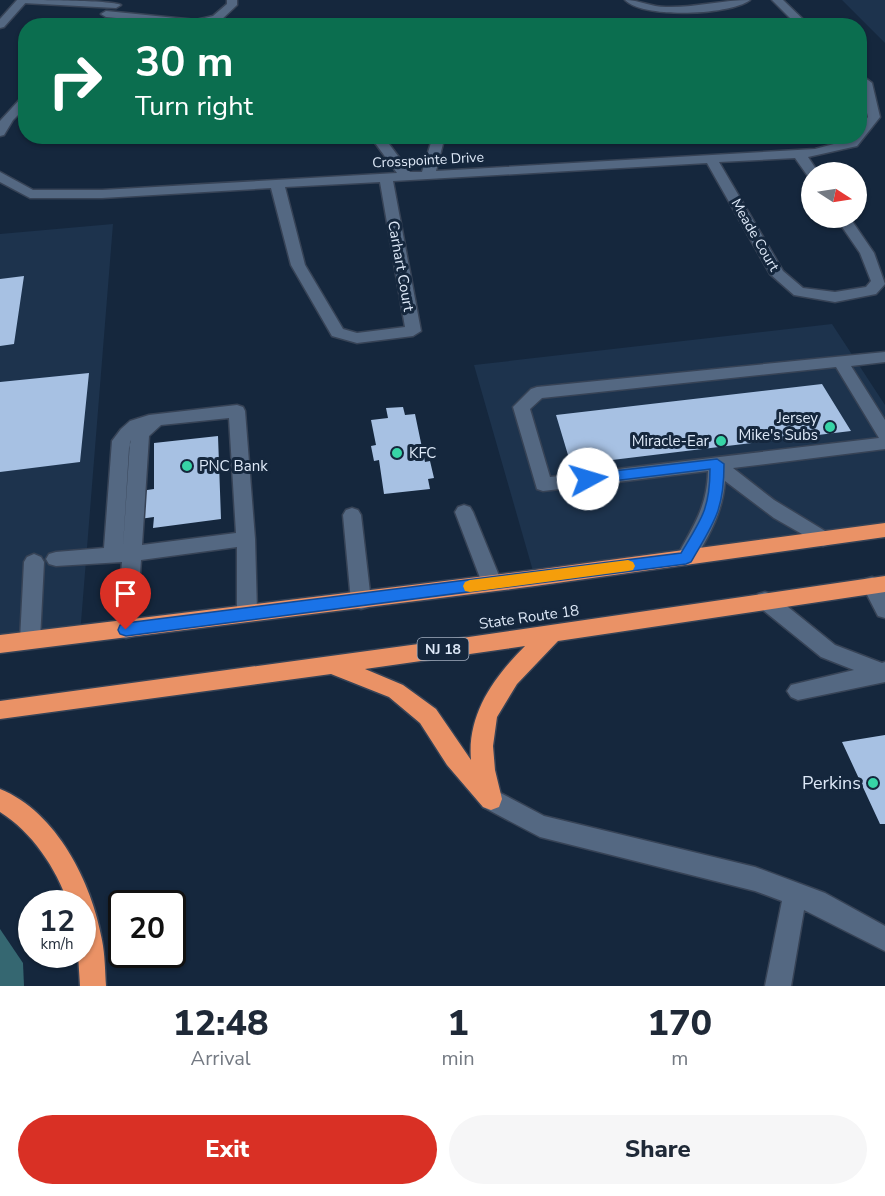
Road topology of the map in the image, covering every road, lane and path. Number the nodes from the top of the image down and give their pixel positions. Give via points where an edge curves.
1 (23, 0) edge
2 (232, 0) edge
3 (630, 0) edge
4 (745, 0) edge
5 (777, 0) edge
6 (118, 2) edge
7 (118, 18) edge
8 (217, 18) edge
9 (796, 18) edge
10 (0, 25) edge
11 (867, 86) edge
12 (18, 107) edge
13 (867, 126) edge
14 (0, 132) edge
15 (382, 144) edge
16 (437, 144) edge
17 (849, 144) edge
18 (800, 154) junction
19 (711, 159) junction
20 (805, 162) edge
21 (428, 175) junction
22 (0, 176) edge
23 (407, 177) junction
24 (386, 178) junction
25 (277, 184) junction
26 (850, 228) edge
27 (885, 357) edge
28 (841, 362) junction
29 (885, 434) edge
30 (885, 443) edge
31 (717, 464) junction
32 (464, 512) dead end
33 (352, 515) dead end
34 (885, 530) edge
35 (246, 539) junction
36 (823, 539) junction
37 (122, 555) junction
38 (686, 558) junction
39 (56, 559) dead end
40 (34, 562) dead end
41 (492, 584) junction
42 (879, 584) edge
43 (361, 600) junction
44 (765, 600) junction
45 (885, 610) edge
46 (248, 612) junction
47 (126, 630) junction
48 (552, 634) junction
49 (30, 640) junction
50 (0, 644) edge
51 (330, 664) junction
52 (885, 672) edge
53 (798, 690) dead end
54 (0, 710) edge
55 (491, 799) junction
56 (0, 800) edge
57 (76, 890) edge
58 (795, 894) junction
59 (885, 939) edge
60 (92, 968) edge
61 (93, 986) edge
62 (778, 986) edge

1 - 6 street
1 - 10 street
2 - 8 street via 232,5
3 - 4 street via 638,8 657,10 711,7
5 - 9 street
6 - 7 street via 103,17
11 - 13 street, Crosspointe Drive via 874,117
12 - 14 street
15 - 23 street
16 - 21 street
17 - 18 street, Crosspointe Drive
18 - 19 street, Crosspointe Drive
18 - 20 street
19 - 21 street, Crosspointe Drive
19 - 26 street, Meade Court via 777,274 799,292 835,297 871,291 879,282 867,253
21 - 23 street, Crosspointe Drive
22 - 25 street, Crosspointe Drive via 30,194
23 - 24 street, Crosspointe Drive
24 - 25 street, Crosspointe Drive
24 - 25 street, Carhart Court via 413,331 357,338 337,332 298,265
27 - 28 street
28 - 29 street
28 - 31 street via 537,393 521,406 543,484
30 - 31 street
31 - 36 street via 765,506
31 - 38 street via 711,517
32 - 41 street
33 - 43 street
34 - 36 highway
35 - 37 street
35 - 37 street via 237,411 157,420 134,426 121,441
35 - 46 street
36 - 38 highway
37 - 39 street
37 - 47 street
38 - 41 highway
40 - 49 street
41 - 43 highway
42 - 44 highway, State Route 18 / NJ 18
42 - 45 street
43 - 46 highway
44 - 48 highway, State Route 18 / NJ 18
44 - 52 street via 828,651
46 - 47 highway
47 - 49 highway
48 - 51 highway, State Route 18 / NJ 18
48 - 55 highway via 524,659 498,693 483,729 482,761
49 - 50 highway
51 - 54 highway, State Route 18 / NJ 18
51 - 55 highway via 396,691 428,716 455,758
52 - 53 street
55 - 58 street via 540,826 755,879
56 - 57 highway via 49,842
58 - 59 street
58 - 62 street
60 - 61 highway

